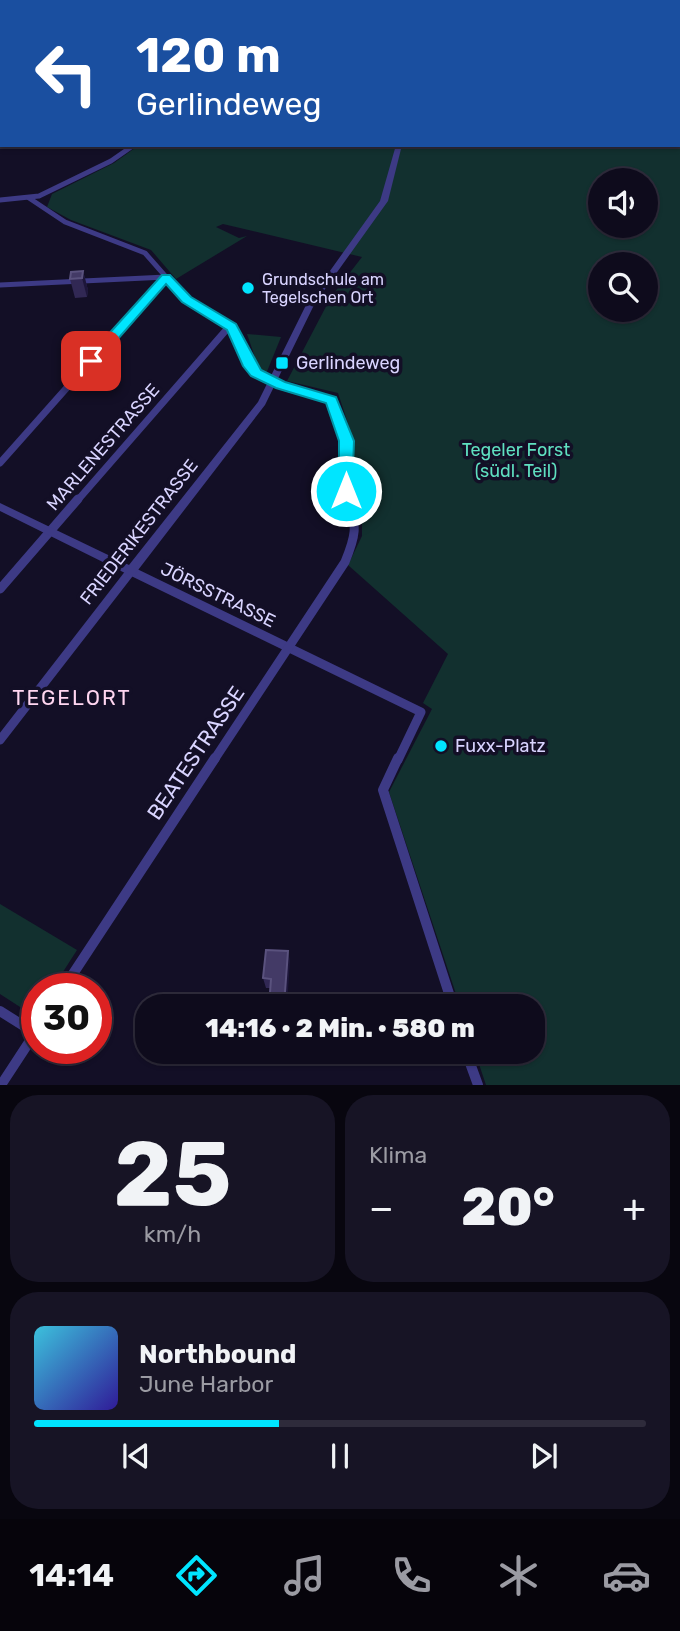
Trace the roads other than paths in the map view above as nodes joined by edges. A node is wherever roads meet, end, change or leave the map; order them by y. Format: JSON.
{"nodes":[{"id":1,"x":131,"y":147,"type":"edge"},
{"id":2,"x":398,"y":147,"type":"edge"},
{"id":3,"x":403,"y":147,"type":"edge"},
{"id":4,"x":47,"y":193,"type":"junction"},
{"id":5,"x":29,"y":198,"type":"junction"},
{"id":6,"x":0,"y":200,"type":"edge"},
{"id":7,"x":41,"y":205,"type":"junction"},
{"id":8,"x":166,"y":277,"type":"junction"},
{"id":9,"x":0,"y":285,"type":"edge"},
{"id":10,"x":232,"y":327,"type":"junction"},
{"id":11,"x":293,"y":339,"type":"junction"},
{"id":12,"x":274,"y":382,"type":"junction"},
{"id":13,"x":0,"y":463,"type":"edge"},
{"id":14,"x":0,"y":507,"type":"edge"},
{"id":15,"x":51,"y":531,"type":"junction"},
{"id":16,"x":131,"y":571,"type":"junction"},
{"id":17,"x":0,"y":590,"type":"edge"},
{"id":18,"x":289,"y":649,"type":"junction"},
{"id":19,"x":0,"y":740,"type":"edge"},
{"id":20,"x":74,"y":973,"type":"edge"},
{"id":21,"x":449,"y":994,"type":"edge"},
{"id":22,"x":0,"y":1011,"type":"edge"},
{"id":23,"x":21,"y":1023,"type":"edge"},
{"id":24,"x":21,"y":1054,"type":"edge"},
{"id":25,"x":470,"y":1064,"type":"edge"},
{"id":26,"x":1,"y":1085,"type":"edge"},
{"id":27,"x":478,"y":1085,"type":"edge"}],
"edges":[{"from":1,"to":4,"type":"street"},
{"from":2,"to":11,"type":"street","name":"FRIEDERIKESTRASSE"},
{"from":3,"to":11,"type":"street","name":"FRIEDERIKESTRASSE"},
{"from":4,"to":5,"type":"street"},
{"from":4,"to":7,"type":"street"},
{"from":5,"to":6,"type":"street"},
{"from":5,"to":7,"type":"street"},
{"from":7,"to":8,"type":"street"},
{"from":8,"to":9,"type":"street"},
{"from":8,"to":10,"type":"street"},
{"from":8,"to":13,"type":"street"},
{"from":10,"to":12,"type":"street"},
{"from":10,"to":15,"type":"street","name":"MARLENESTRASSE"},
{"from":11,"to":12,"type":"street","name":"FRIEDERIKESTRASSE"},
{"from":12,"to":16,"type":"street","name":"FRIEDERIKESTRASSE"},
{"from":12,"to":18,"type":"street","name":"BEATESTRASSE"},
{"from":14,"to":15,"type":"street","name":"JÖRSSTRASSE"},
{"from":15,"to":16,"type":"street","name":"JÖRSSTRASSE"},
{"from":15,"to":17,"type":"street","name":"MARLENESTRASSE"},
{"from":16,"to":18,"type":"street","name":"JÖRSSTRASSE"},
{"from":16,"to":19,"type":"street","name":"FRIEDERIKESTRASSE"},
{"from":18,"to":20,"type":"street","name":"BEATESTRASSE"},
{"from":18,"to":21,"type":"street","name":"JÖRSSTRASSE"},
{"from":22,"to":23,"type":"street"},
{"from":24,"to":26,"type":"street"},
{"from":25,"to":27,"type":"street"}]}
